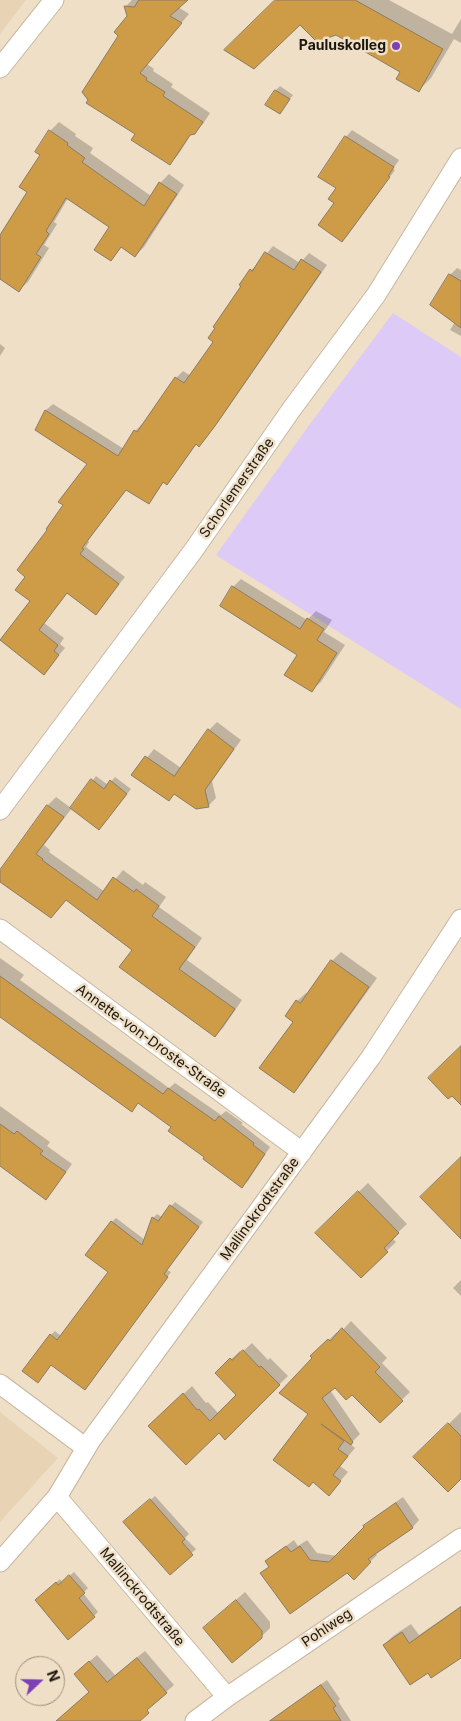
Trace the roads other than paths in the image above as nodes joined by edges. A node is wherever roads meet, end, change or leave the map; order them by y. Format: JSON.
{"nodes":[{"id":1,"x":54,"y":0,"type":"edge"},
{"id":2,"x":0,"y":68,"type":"edge"},
{"id":3,"x":461,"y":158,"type":"edge"},
{"id":4,"x":0,"y":810,"type":"edge"},
{"id":5,"x":461,"y":919,"type":"edge"},
{"id":6,"x":0,"y":929,"type":"edge"},
{"id":7,"x":302,"y":1152,"type":"junction"},
{"id":8,"x":0,"y":1384,"type":"edge"},
{"id":9,"x":86,"y":1448,"type":"junction"},
{"id":10,"x":57,"y":1497,"type":"junction"},
{"id":11,"x":461,"y":1538,"type":"edge"},
{"id":12,"x":0,"y":1562,"type":"edge"},
{"id":13,"x":227,"y":1697,"type":"junction"},
{"id":14,"x":195,"y":1721,"type":"edge"}],
"edges":[{"from":1,"to":2,"type":"street"},
{"from":3,"to":4,"type":"street","name":"Schorlemerstraße"},
{"from":5,"to":7,"type":"street","name":"Mallinckrodtstraße"},
{"from":6,"to":7,"type":"street","name":"Annette-von-Droste-Straße"},
{"from":7,"to":9,"type":"street","name":"Mallinckrodtstraße"},
{"from":8,"to":9,"type":"street"},
{"from":9,"to":10,"type":"street","name":"Mallinckrodtstraße"},
{"from":10,"to":12,"type":"street","name":"Mallinckrodtstraße"},
{"from":10,"to":13,"type":"street","name":"Mallinckrodtstraße"},
{"from":11,"to":13,"type":"street","name":"Pohlweg"},
{"from":13,"to":14,"type":"street","name":"Pohlweg"}]}
